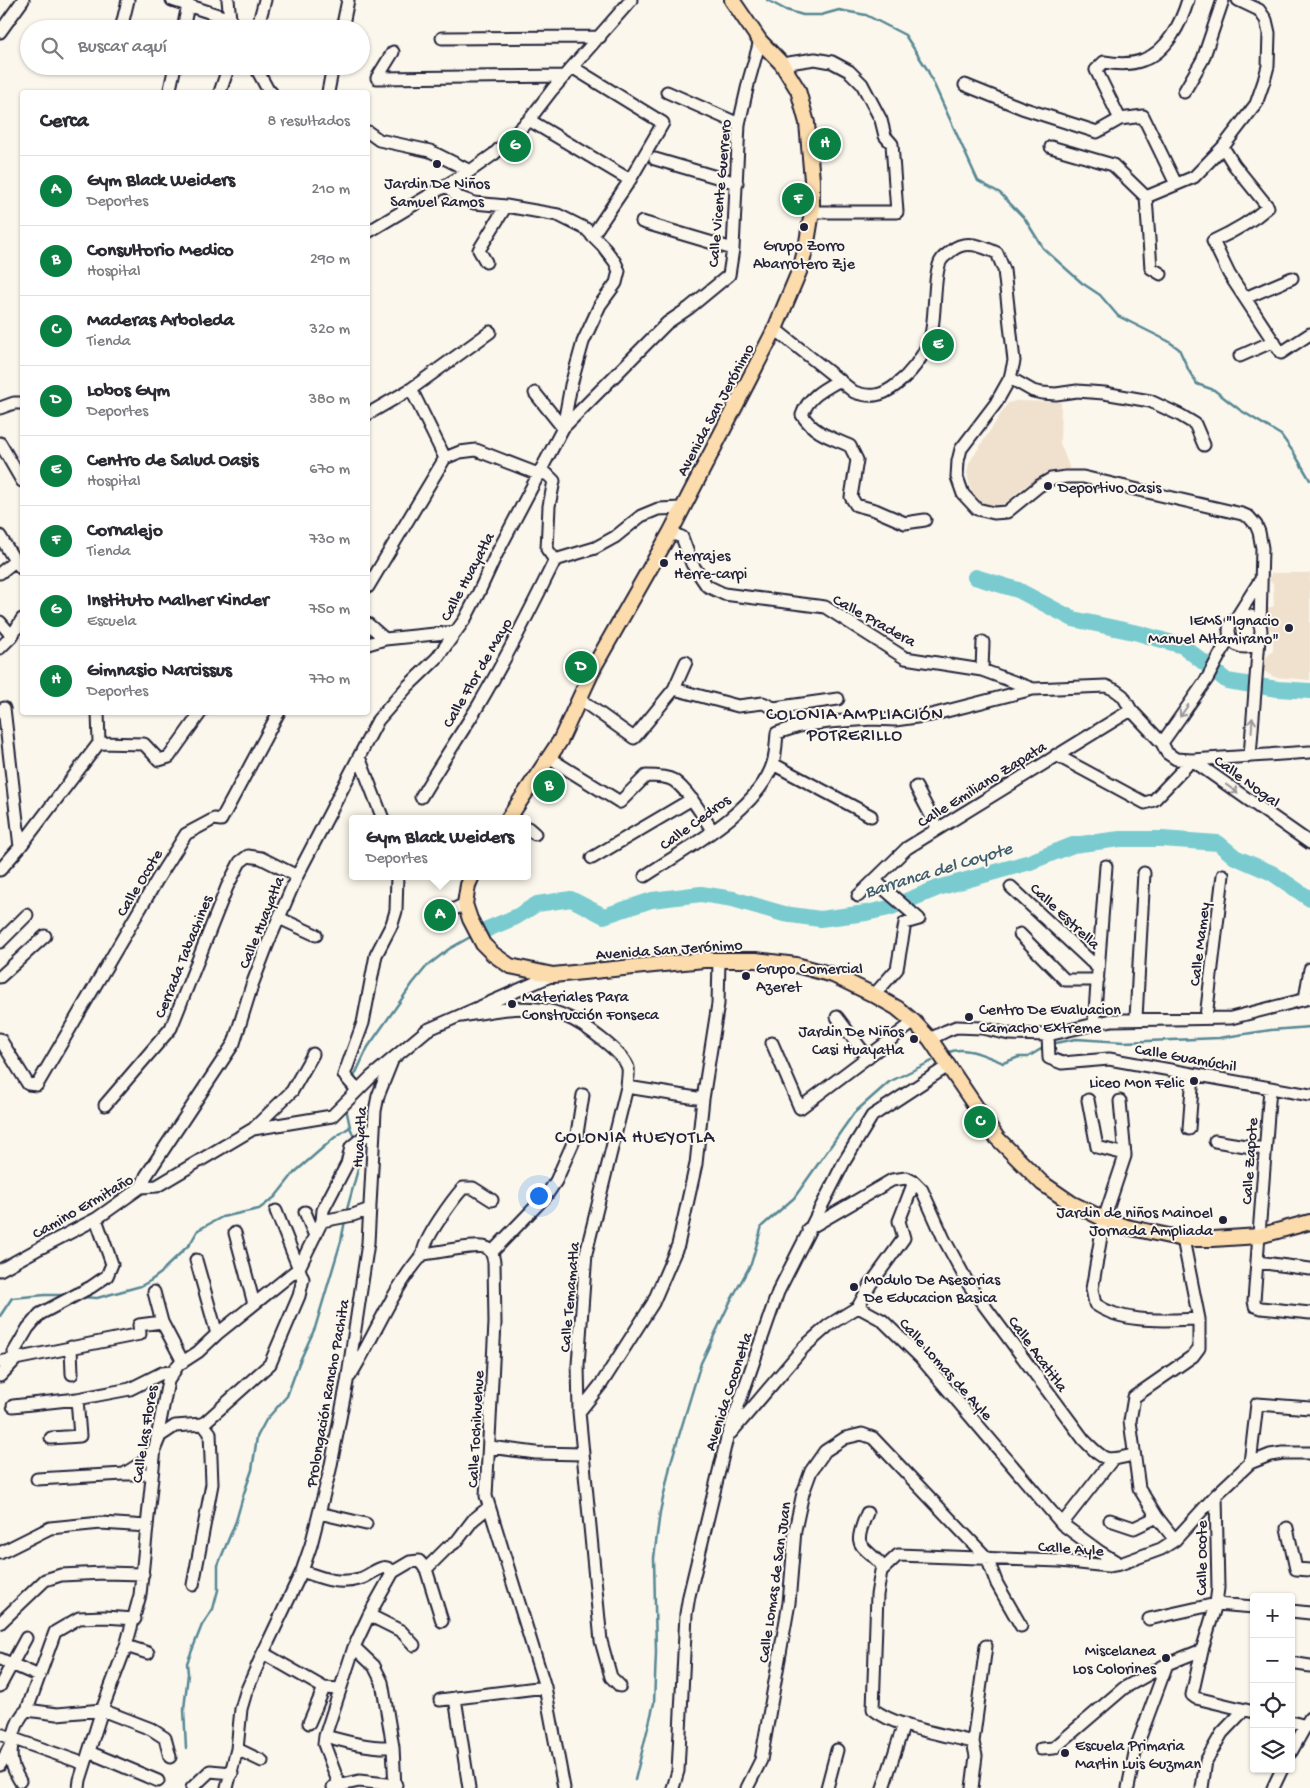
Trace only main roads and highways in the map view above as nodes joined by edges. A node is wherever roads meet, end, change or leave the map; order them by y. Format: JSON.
{"nodes":[{"id":1,"x":732,"y":0,"type":"edge"},
{"id":2,"x":513,"y":815,"type":"edge"},
{"id":3,"x":470,"y":880,"type":"edge"},
{"id":4,"x":1310,"y":1222,"type":"edge"}],
"edges":[{"from":1,"to":2,"type":"main road","name":"Avenida San Jerónimo"},
{"from":3,"to":4,"type":"main road","name":"Avenida San Jerónimo"}]}
